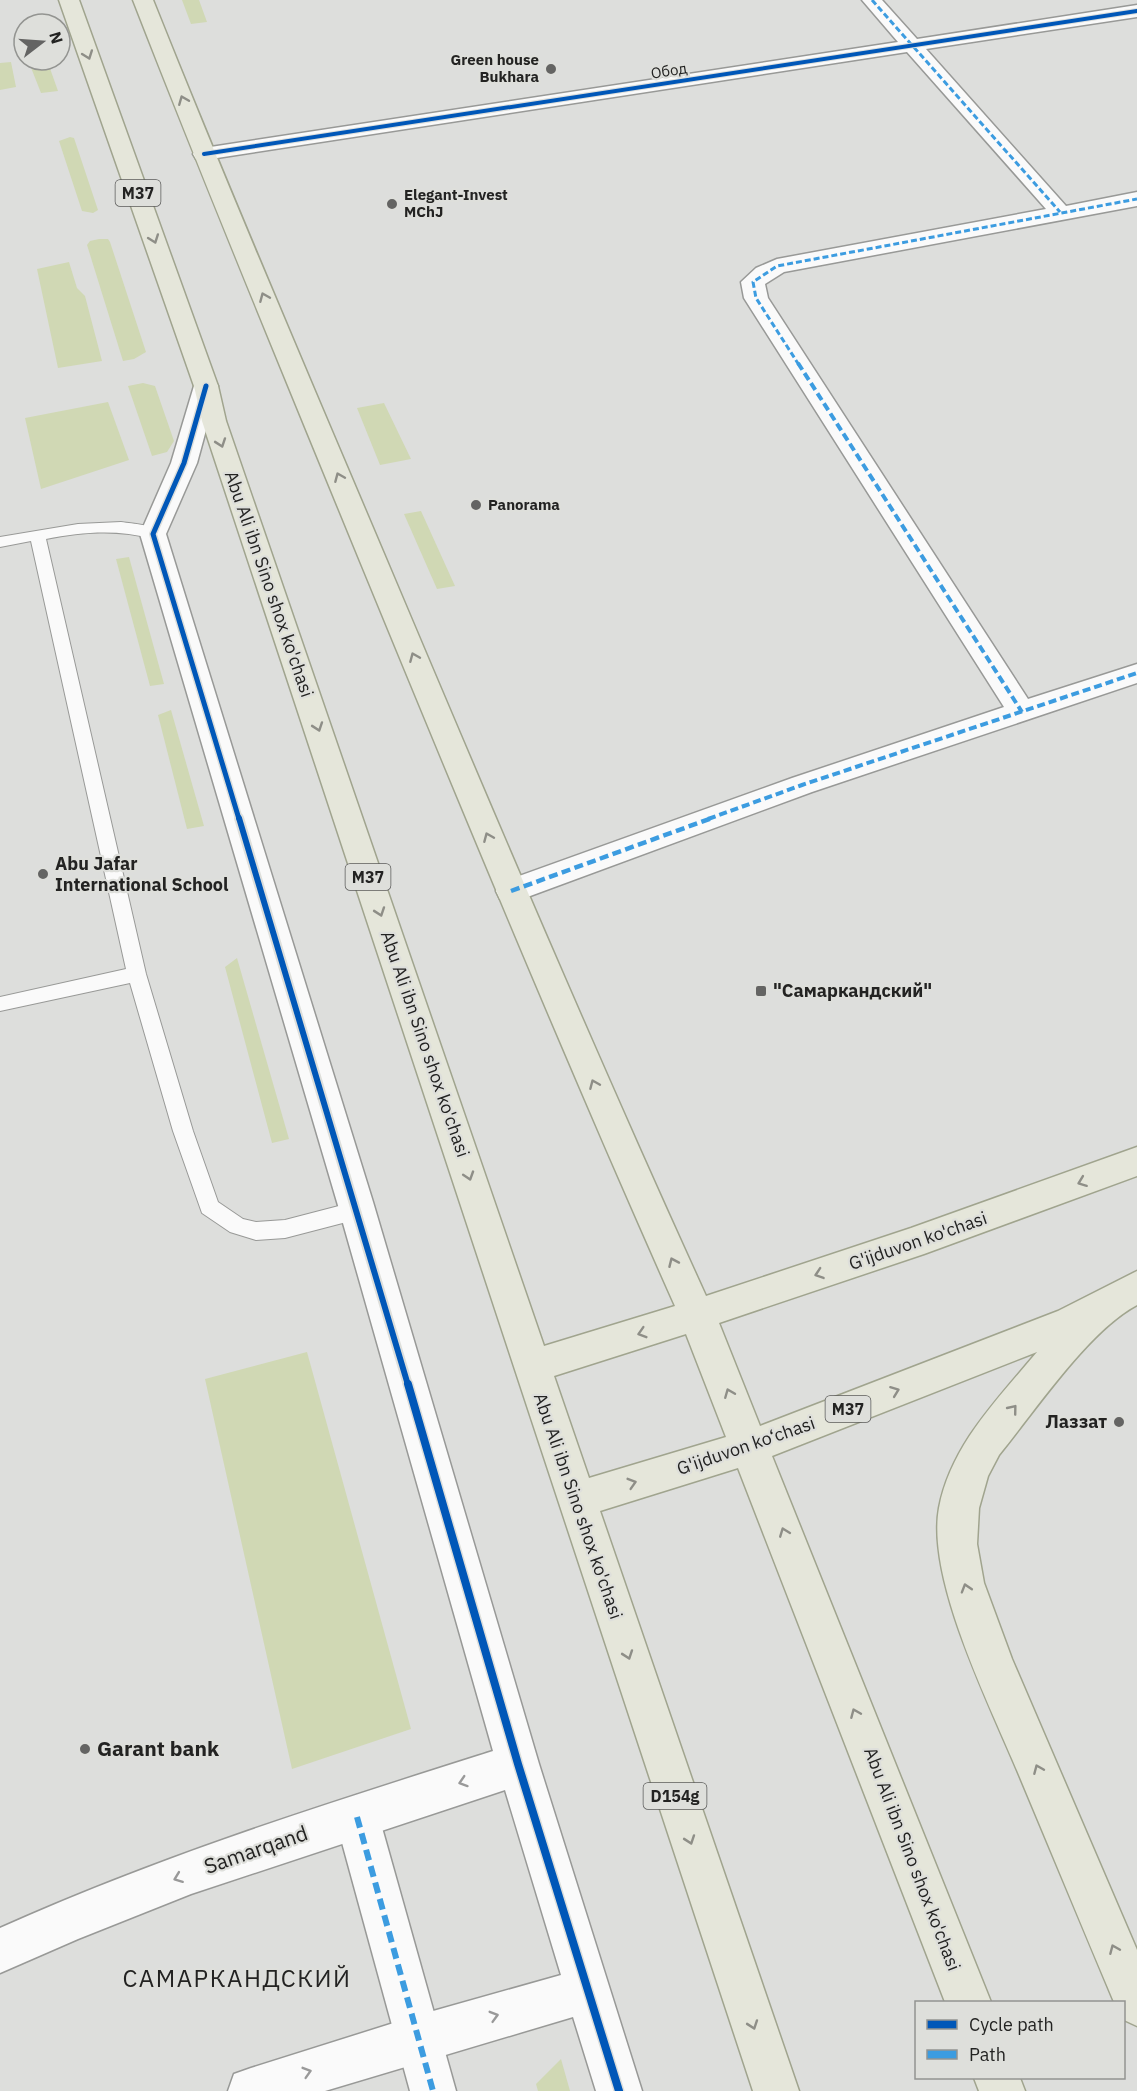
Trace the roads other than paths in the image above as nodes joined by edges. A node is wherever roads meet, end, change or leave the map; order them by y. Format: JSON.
{"nodes":[{"id":1,"x":69,"y":0,"type":"edge"},
{"id":2,"x":143,"y":0,"type":"edge"},
{"id":3,"x":872,"y":0,"type":"edge"},
{"id":4,"x":1137,"y":11,"type":"edge"},
{"id":5,"x":912,"y":45,"type":"junction"},
{"id":6,"x":204,"y":154,"type":"junction"},
{"id":7,"x":1137,"y":199,"type":"edge"},
{"id":8,"x":1060,"y":212,"type":"junction"},
{"id":9,"x":207,"y":386,"type":"junction"},
{"id":10,"x":153,"y":534,"type":"junction"},
{"id":11,"x":37,"y":535,"type":"junction"},
{"id":12,"x":0,"y":542,"type":"edge"},
{"id":13,"x":1137,"y":674,"type":"edge"},
{"id":14,"x":1022,"y":712,"type":"junction"},
{"id":15,"x":511,"y":891,"type":"junction"},
{"id":16,"x":137,"y":974,"type":"junction"},
{"id":17,"x":0,"y":1004,"type":"edge"},
{"id":18,"x":1137,"y":1161,"type":"edge"},
{"id":19,"x":358,"y":1210,"type":"junction"},
{"id":20,"x":1125,"y":1294,"type":"edge"},
{"id":21,"x":698,"y":1315,"type":"junction"},
{"id":22,"x":531,"y":1367,"type":"junction"},
{"id":23,"x":751,"y":1448,"type":"junction"},
{"id":24,"x":576,"y":1500,"type":"junction"},
{"id":25,"x":518,"y":1764,"type":"junction"},
{"id":26,"x":357,"y":1816,"type":"junction"},
{"id":27,"x":0,"y":1951,"type":"edge"},
{"id":28,"x":588,"y":1990,"type":"junction"},
{"id":29,"x":968,"y":2001,"type":"edge"},
{"id":30,"x":1137,"y":2003,"type":"edge"},
{"id":31,"x":419,"y":2037,"type":"junction"},
{"id":32,"x":251,"y":2091,"type":"edge"},
{"id":33,"x":433,"y":2091,"type":"edge"},
{"id":34,"x":619,"y":2091,"type":"edge"},
{"id":35,"x":776,"y":2091,"type":"edge"}],
"edges":[{"from":1,"to":9,"type":"main road","name":"Abu Ali ibn Sino shox ko'chasi","number":"M37","one_way":true},
{"from":6,"to":2,"type":"main road","name":"Abu Ali ibn Sino shox ko'chasi","one_way":true},
{"from":3,"to":5,"type":"street"},
{"from":4,"to":5,"type":"street","name":"Обод"},
{"from":5,"to":6,"type":"street","name":"Обод"},
{"from":5,"to":8,"type":"street"},
{"from":15,"to":6,"type":"main road","name":"Abu Ali ibn Sino shox ko'chasi","one_way":true},
{"from":7,"to":8,"type":"street"},
{"from":8,"to":14,"type":"street"},
{"from":9,"to":10,"type":"street"},
{"from":9,"to":22,"type":"main road","name":"Abu Ali ibn Sino shox ko'chasi","number":"M37","one_way":true},
{"from":10,"to":11,"type":"lane"},
{"from":10,"to":19,"type":"street"},
{"from":11,"to":12,"type":"lane"},
{"from":11,"to":16,"type":"lane"},
{"from":13,"to":14,"type":"street"},
{"from":14,"to":15,"type":"street"},
{"from":21,"to":15,"type":"main road","name":"Abu Ali ibn Sino shox ko'chasi","one_way":true},
{"from":16,"to":17,"type":"lane"},
{"from":16,"to":19,"type":"lane"},
{"from":18,"to":21,"type":"main road","name":"G'ijduvon ko'chasi","one_way":true},
{"from":19,"to":25,"type":"street"},
{"from":23,"to":20,"type":"main road","name":"G'ijduvon ko‘chasi","number":"M37","one_way":true},
{"from":30,"to":20,"type":"main road","one_way":true},
{"from":21,"to":22,"type":"main road","one_way":true},
{"from":23,"to":21,"type":"main road","name":"Abu Ali ibn Sino shox ko'chasi","one_way":true},
{"from":22,"to":24,"type":"main road","name":"Abu Ali ibn Sino shox ko'chasi","number":"M37"},
{"from":24,"to":23,"type":"main road","name":"G'ijduvon ko‘chasi","number":"M37","one_way":true},
{"from":29,"to":23,"type":"main road","name":"Abu Ali ibn Sino shox ko'chasi","one_way":true},
{"from":24,"to":35,"type":"main road","name":"Abu Ali ibn Sino shox ko'chasi","number":"D154g","one_way":true},
{"from":25,"to":26,"type":"street","name":"Samarqand","one_way":true},
{"from":25,"to":28,"type":"street"},
{"from":26,"to":27,"type":"street","name":"Samarqand","one_way":true},
{"from":26,"to":31,"type":"street"},
{"from":31,"to":28,"type":"street","one_way":true},
{"from":28,"to":34,"type":"street"},
{"from":32,"to":31,"type":"street","one_way":true},
{"from":31,"to":33,"type":"street"}]}
